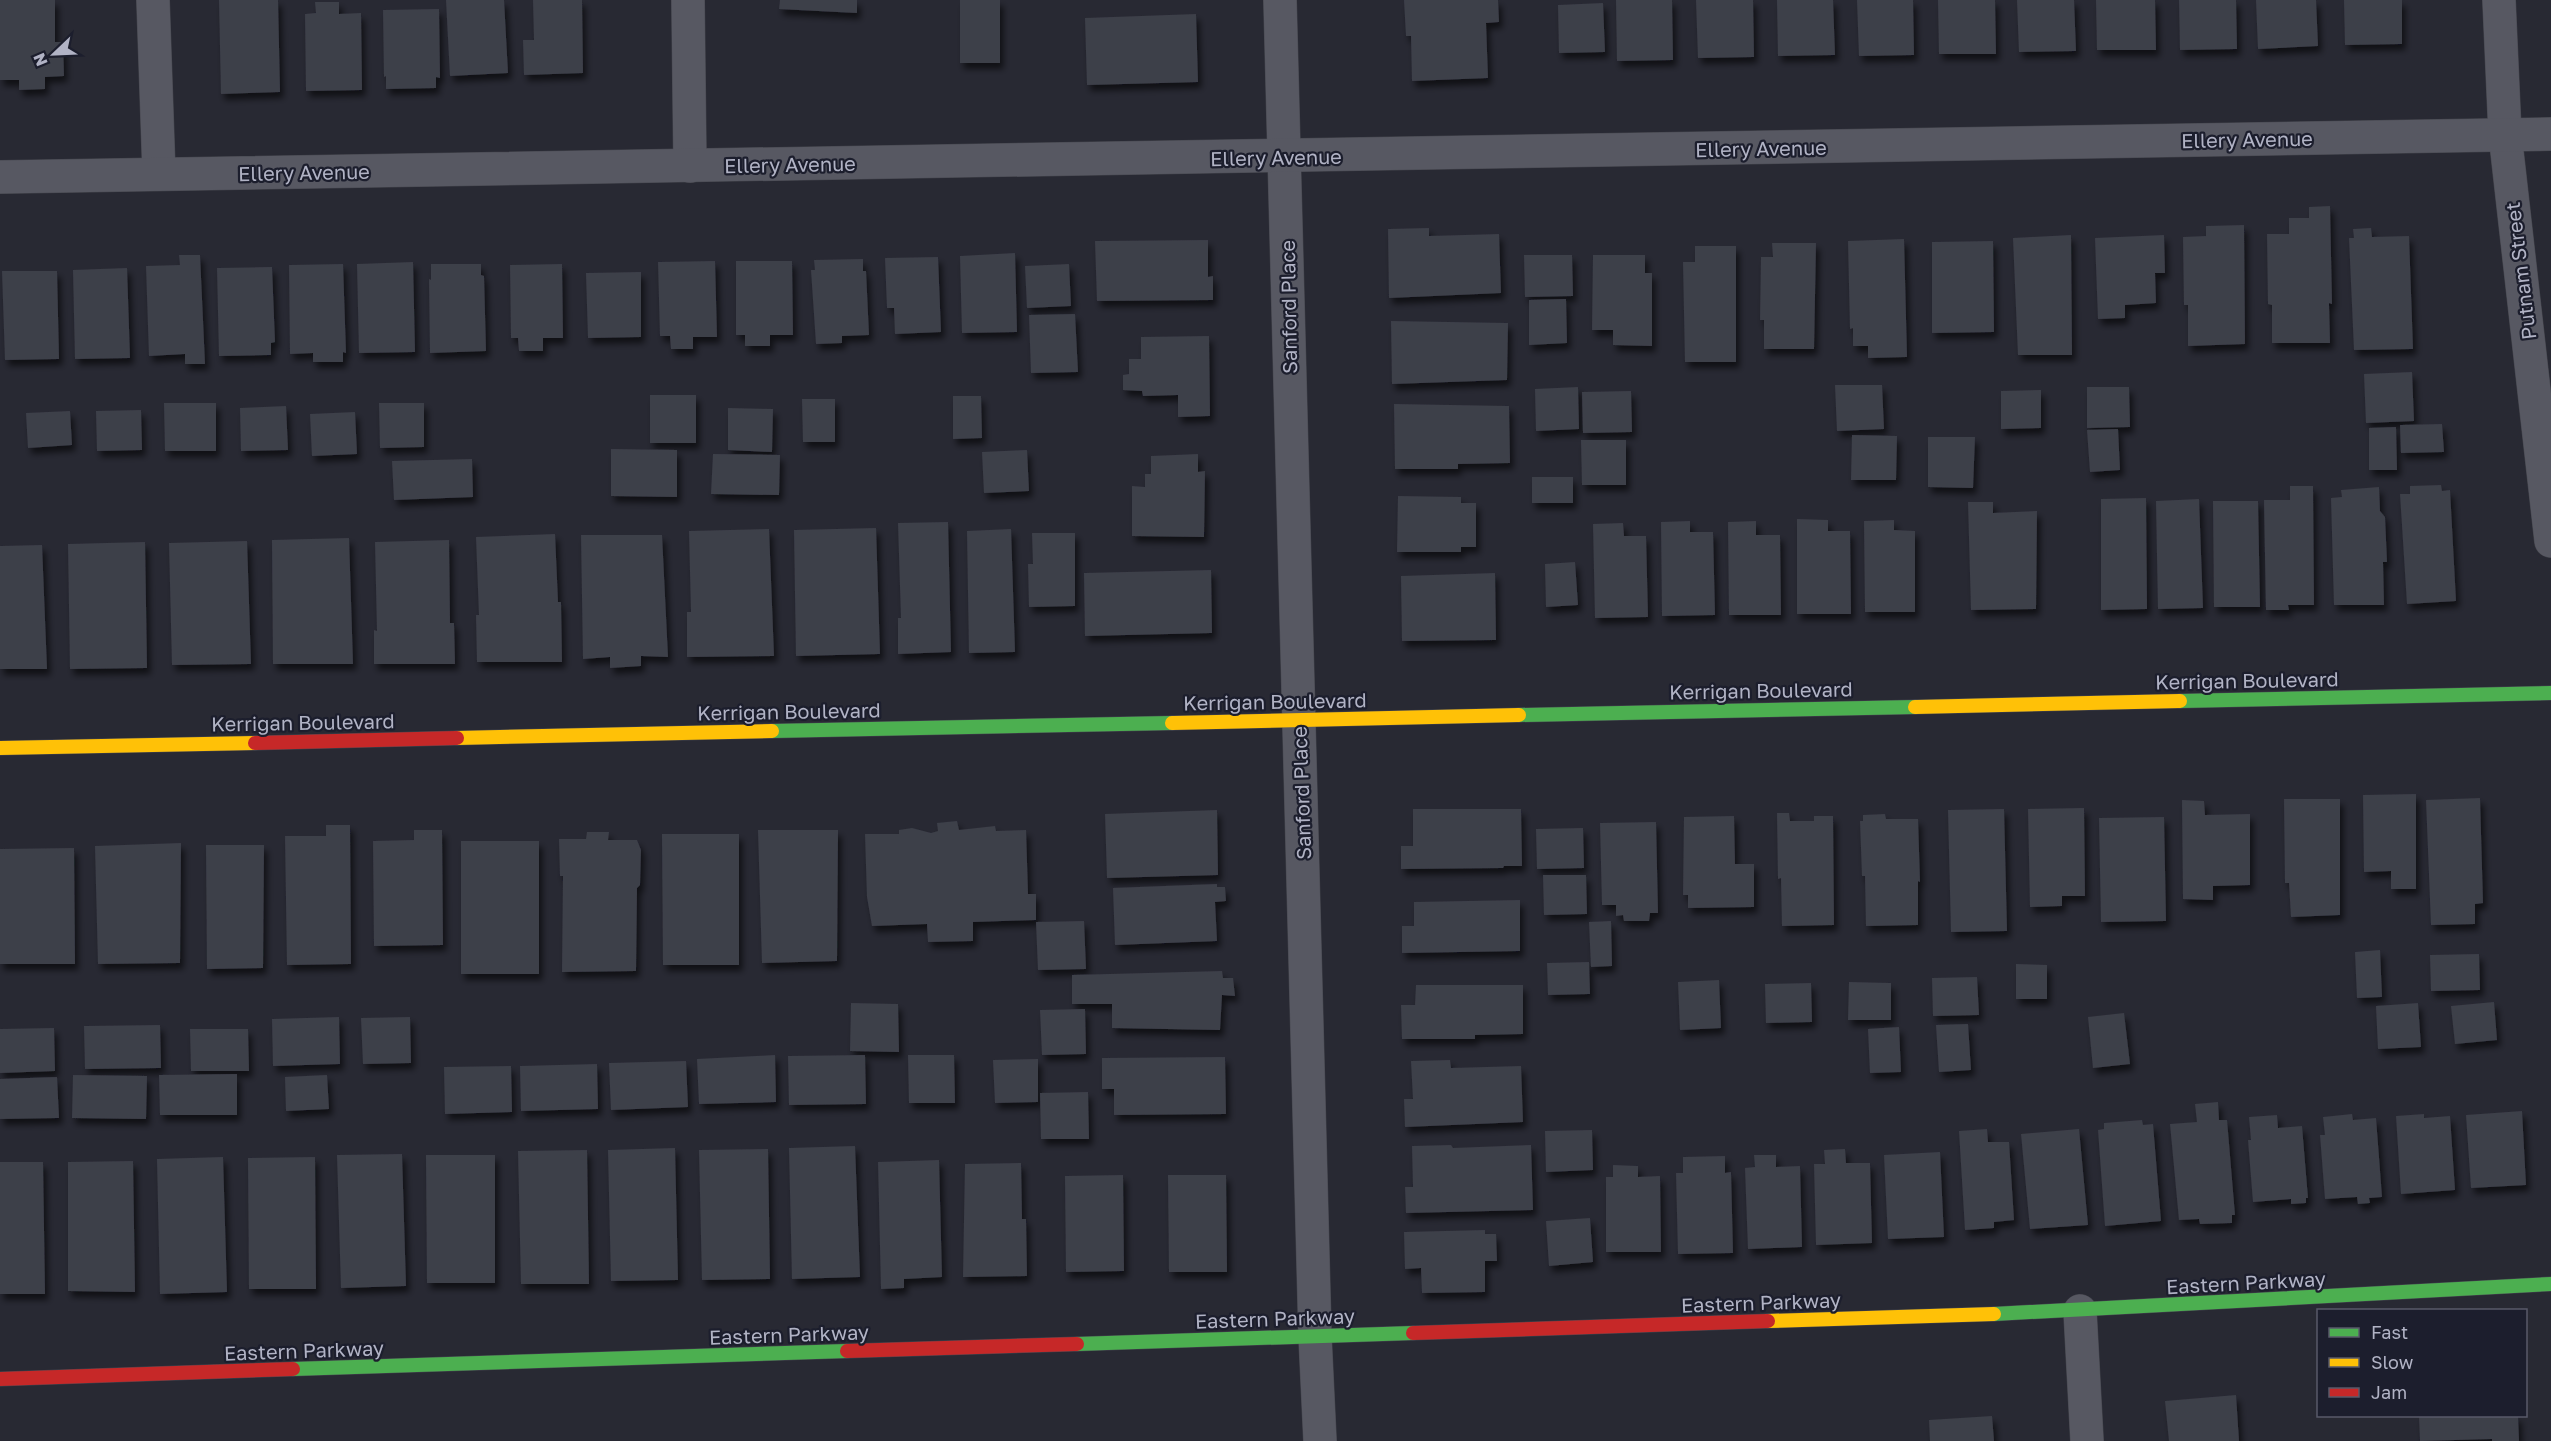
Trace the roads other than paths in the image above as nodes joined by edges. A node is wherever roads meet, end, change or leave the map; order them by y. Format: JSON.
{"nodes":[{"id":1,"x":153,"y":0,"type":"edge"},
{"id":2,"x":687,"y":0,"type":"edge"},
{"id":3,"x":1280,"y":0,"type":"edge"},
{"id":4,"x":2499,"y":0,"type":"edge"},
{"id":5,"x":2505,"y":134,"type":"junction"},
{"id":6,"x":2551,"y":135,"type":"edge"},
{"id":7,"x":1284,"y":157,"type":"junction"},
{"id":8,"x":690,"y":166,"type":"junction"},
{"id":9,"x":159,"y":174,"type":"junction"},
{"id":10,"x":0,"y":177,"type":"edge"},
{"id":11,"x":2551,"y":542,"type":"edge"},
{"id":12,"x":2551,"y":693,"type":"edge"},
{"id":13,"x":1299,"y":720,"type":"junction"},
{"id":14,"x":0,"y":748,"type":"edge"},
{"id":15,"x":2551,"y":1284,"type":"edge"},
{"id":16,"x":2080,"y":1311,"type":"junction"},
{"id":17,"x":1315,"y":1336,"type":"junction"},
{"id":18,"x":0,"y":1379,"type":"edge"},
{"id":19,"x":1320,"y":1441,"type":"edge"},
{"id":20,"x":2087,"y":1441,"type":"edge"}],
"edges":[{"from":1,"to":9,"type":"street"},
{"from":2,"to":8,"type":"street"},
{"from":3,"to":7,"type":"street","name":"Sanford Place"},
{"from":4,"to":5,"type":"street","name":"Putnam Street"},
{"from":5,"to":6,"type":"street","name":"Ellery Avenue"},
{"from":5,"to":7,"type":"street","name":"Ellery Avenue"},
{"from":5,"to":11,"type":"street","name":"Putnam Street"},
{"from":7,"to":8,"type":"street","name":"Ellery Avenue"},
{"from":7,"to":13,"type":"street","name":"Sanford Place"},
{"from":8,"to":9,"type":"street","name":"Ellery Avenue"},
{"from":9,"to":10,"type":"street","name":"Ellery Avenue"},
{"from":12,"to":13,"type":"street","name":"Kerrigan Boulevard"},
{"from":13,"to":14,"type":"street","name":"Kerrigan Boulevard"},
{"from":13,"to":17,"type":"street","name":"Sanford Place"},
{"from":15,"to":16,"type":"street","name":"Eastern Parkway"},
{"from":16,"to":17,"type":"street","name":"Eastern Parkway"},
{"from":16,"to":20,"type":"street"},
{"from":17,"to":18,"type":"street","name":"Eastern Parkway"},
{"from":17,"to":19,"type":"street","name":"Sanford Place"}]}
